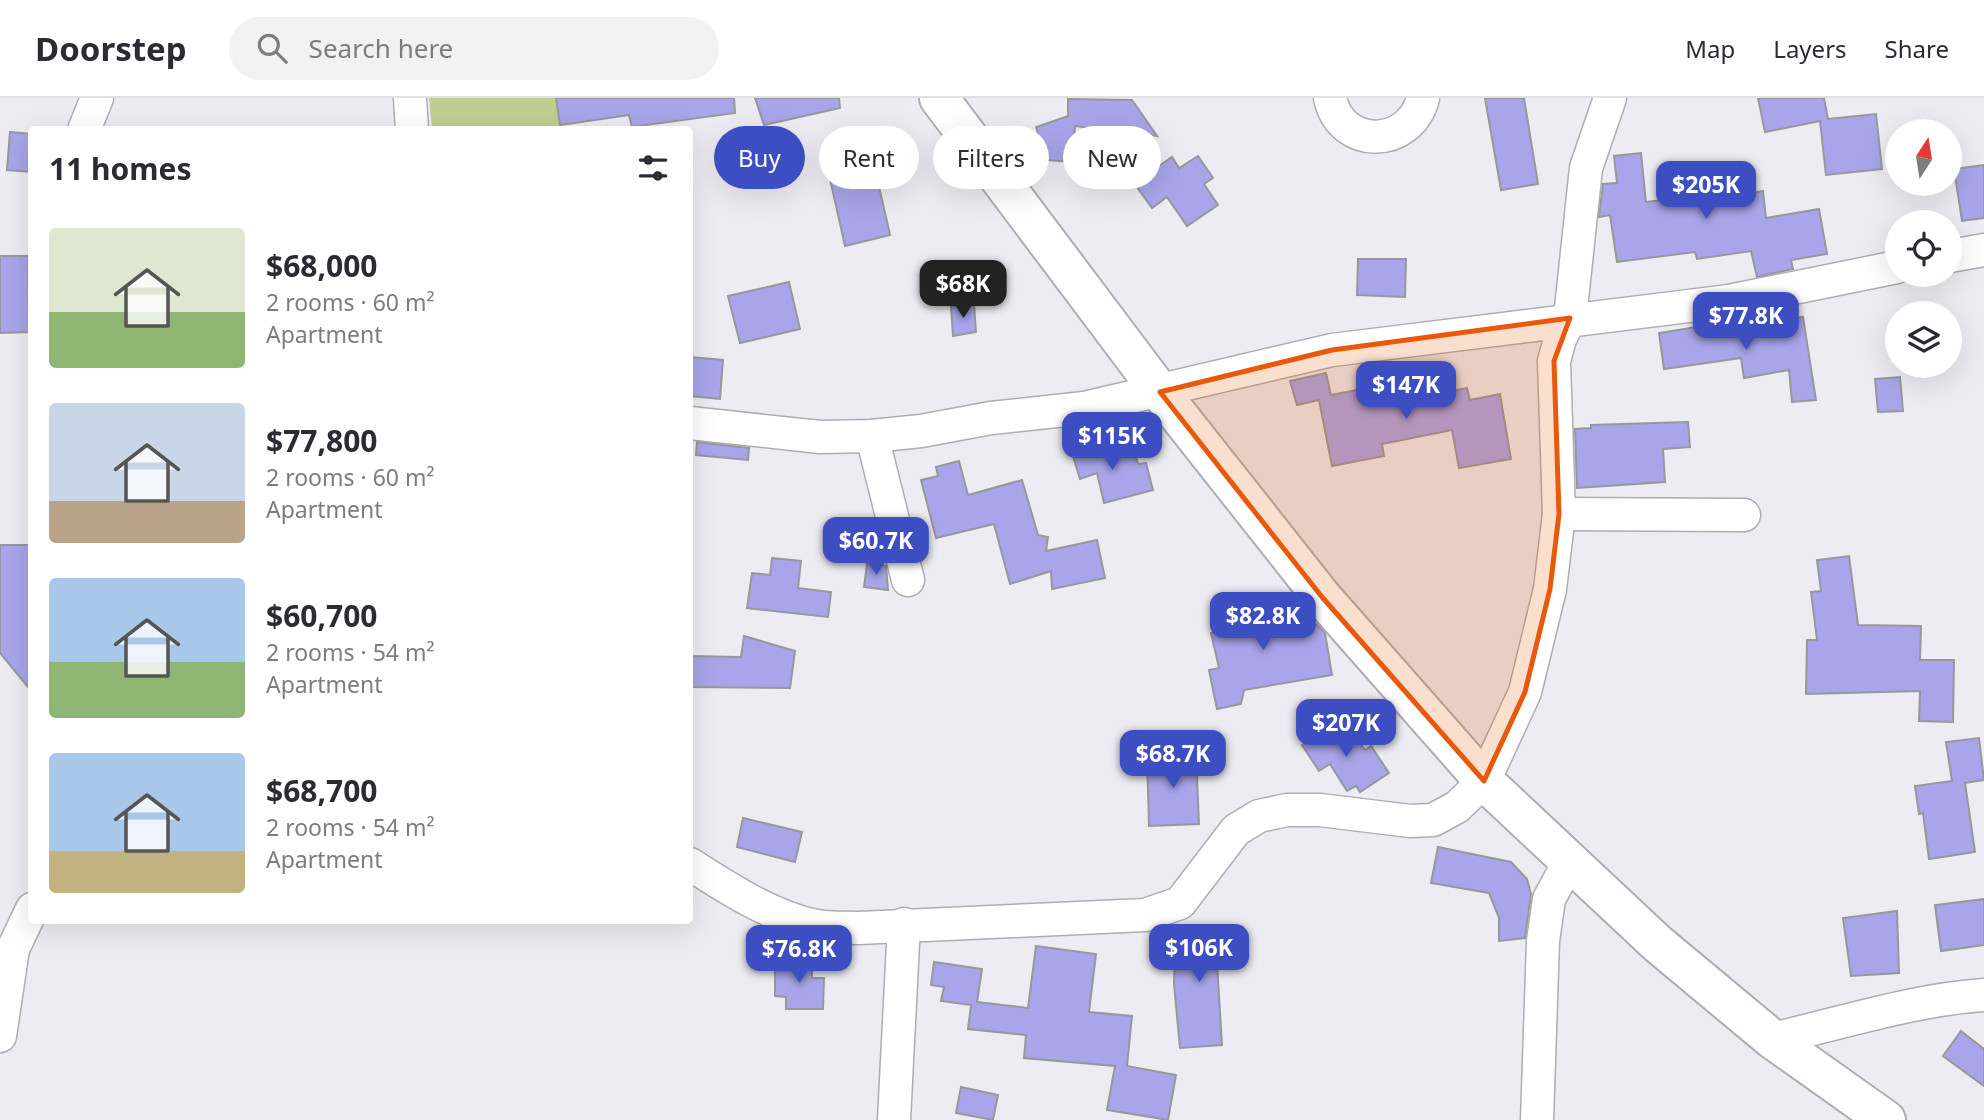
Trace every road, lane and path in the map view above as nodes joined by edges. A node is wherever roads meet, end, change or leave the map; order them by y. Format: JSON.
{"nodes":[{"id":1,"x":97,"y":98,"type":"edge"},
{"id":2,"x":410,"y":98,"type":"edge"},
{"id":3,"x":939,"y":98,"type":"edge"},
{"id":4,"x":1330,"y":98,"type":"edge"},
{"id":5,"x":1423,"y":98,"type":"edge"},
{"id":6,"x":1610,"y":98,"type":"edge"},
{"id":7,"x":86,"y":126,"type":"edge"},
{"id":8,"x":412,"y":126,"type":"edge"},
{"id":9,"x":1984,"y":250,"type":"edge"},
{"id":10,"x":1962,"y":254,"type":"edge"},
{"id":11,"x":1885,"y":269,"type":"edge"},
{"id":12,"x":1570,"y":318,"type":"junction"},
{"id":13,"x":1160,"y":392,"type":"junction"},
{"id":14,"x":693,"y":423,"type":"edge"},
{"id":15,"x":872,"y":436,"type":"junction"},
{"id":16,"x":1559,"y":514,"type":"junction"},
{"id":17,"x":1744,"y":515,"type":"dead end"},
{"id":18,"x":908,"y":580,"type":"dead end"},
{"id":19,"x":1484,"y":781,"type":"junction"},
{"id":20,"x":1569,"y":862,"type":"junction"},
{"id":21,"x":693,"y":866,"type":"edge"},
{"id":22,"x":28,"y":915,"type":"edge"},
{"id":23,"x":904,"y":924,"type":"junction"},
{"id":24,"x":6,"y":951,"type":"edge"},
{"id":25,"x":1984,"y":995,"type":"edge"},
{"id":26,"x":0,"y":1036,"type":"edge"},
{"id":27,"x":1772,"y":1039,"type":"junction"},
{"id":28,"x":894,"y":1120,"type":"edge"},
{"id":29,"x":1537,"y":1120,"type":"edge"},
{"id":30,"x":1886,"y":1120,"type":"edge"}],
"edges":[{"from":1,"to":7,"type":"street"},
{"from":2,"to":8,"type":"street"},
{"from":3,"to":13,"type":"main road"},
{"from":4,"to":5,"type":"street"},
{"from":6,"to":12,"type":"street"},
{"from":9,"to":10,"type":"street"},
{"from":11,"to":12,"type":"street"},
{"from":12,"to":13,"type":"street"},
{"from":12,"to":16,"type":"street"},
{"from":13,"to":15,"type":"street"},
{"from":13,"to":19,"type":"main road"},
{"from":14,"to":15,"type":"street"},
{"from":15,"to":18,"type":"street"},
{"from":16,"to":17,"type":"street"},
{"from":16,"to":19,"type":"street"},
{"from":19,"to":20,"type":"main road"},
{"from":19,"to":23,"type":"street"},
{"from":20,"to":27,"type":"main road"},
{"from":20,"to":29,"type":"street"},
{"from":21,"to":23,"type":"street"},
{"from":22,"to":24,"type":"street"},
{"from":23,"to":28,"type":"street"},
{"from":24,"to":26,"type":"street"},
{"from":25,"to":27,"type":"street"},
{"from":27,"to":30,"type":"main road"}]}
